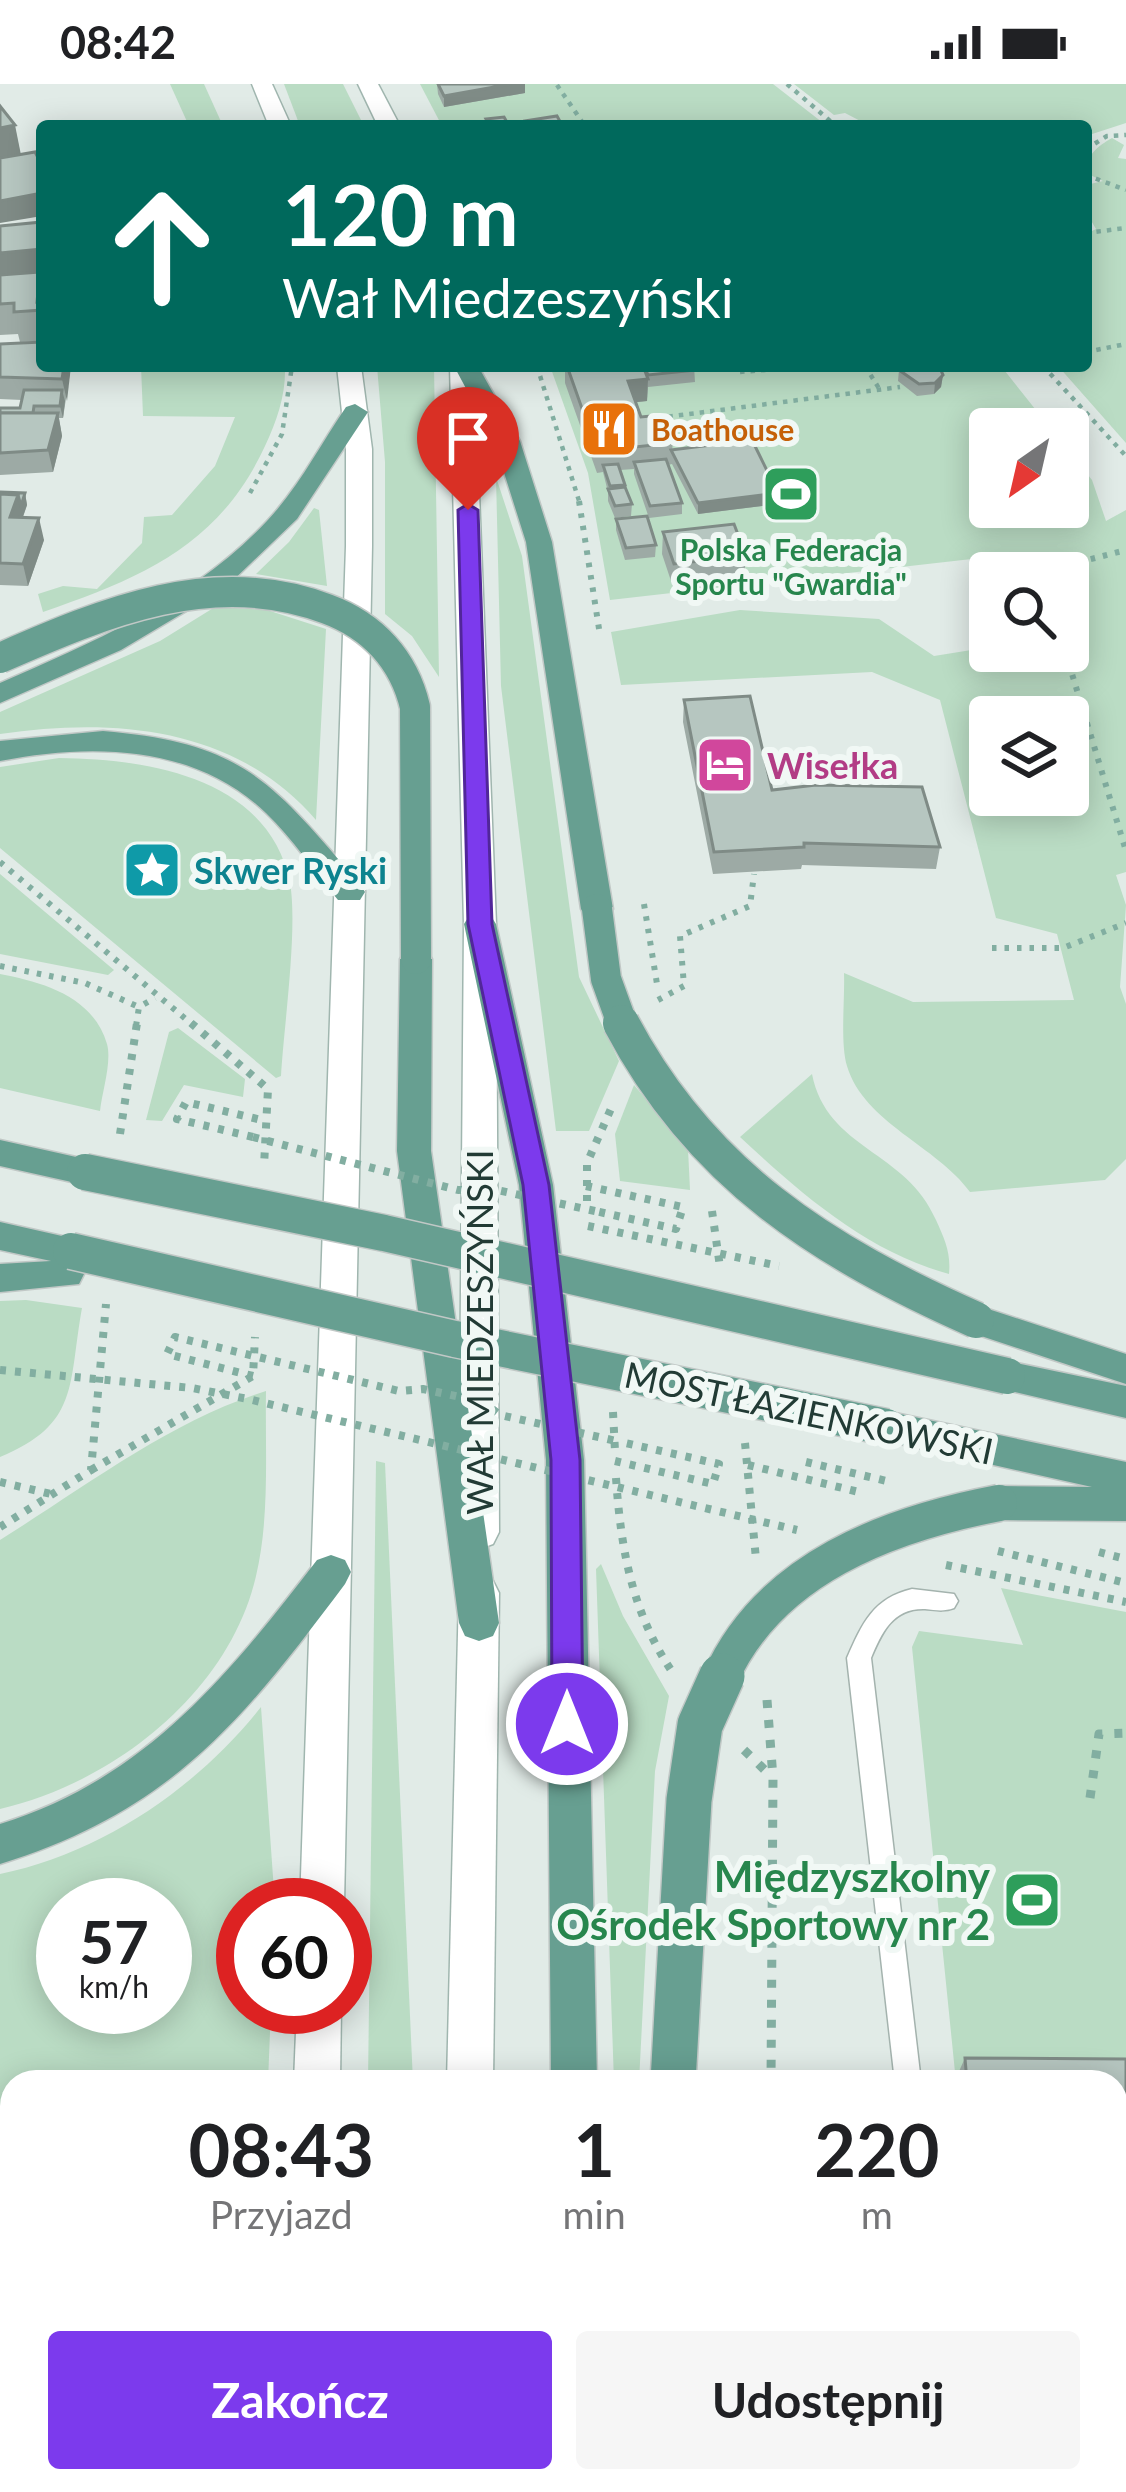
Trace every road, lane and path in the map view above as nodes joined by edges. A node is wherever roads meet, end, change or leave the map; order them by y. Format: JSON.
{"nodes":[{"id":1,"x":262,"y":84,"type":"edge"},
{"id":2,"x":368,"y":84,"type":"edge"},
{"id":3,"x":566,"y":84,"type":"edge"},
{"id":4,"x":788,"y":84,"type":"edge"},
{"id":5,"x":556,"y":85,"type":"edge"},
{"id":6,"x":277,"y":120,"type":"edge"},
{"id":7,"x":386,"y":120,"type":"edge"},
{"id":8,"x":580,"y":120,"type":"edge"},
{"id":9,"x":829,"y":120,"type":"edge"},
{"id":10,"x":1126,"y":135,"type":"edge"},
{"id":11,"x":1092,"y":145,"type":"edge"},
{"id":12,"x":1092,"y":177,"type":"edge"},
{"id":13,"x":1126,"y":189,"type":"edge"},
{"id":14,"x":1126,"y":228,"type":"edge"},
{"id":15,"x":1092,"y":232,"type":"edge"},
{"id":16,"x":1126,"y":344,"type":"edge"},
{"id":17,"x":1092,"y":351,"type":"edge"},
{"id":18,"x":291,"y":372,"type":"edge"},
{"id":19,"x":351,"y":372,"type":"edge"},
{"id":20,"x":464,"y":372,"type":"edge"},
{"id":21,"x":467,"y":372,"type":"edge"},
{"id":22,"x":869,"y":372,"type":"edge"},
{"id":23,"x":1048,"y":372,"type":"edge"},
{"id":24,"x":900,"y":387,"type":"edge"},
{"id":25,"x":880,"y":390,"type":"junction"},
{"id":26,"x":356,"y":412,"type":"junction"},
{"id":27,"x":655,"y":419,"type":"edge"},
{"id":28,"x":1126,"y":456,"type":"edge"},
{"id":29,"x":242,"y":506,"type":"dead end"},
{"id":30,"x":1126,"y":550,"type":"edge"},
{"id":31,"x":1089,"y":560,"type":"edge"},
{"id":32,"x":0,"y":658,"type":"edge"},
{"id":33,"x":1071,"y":672,"type":"edge"},
{"id":34,"x":0,"y":694,"type":"edge"},
{"id":35,"x":0,"y":751,"type":"edge"},
{"id":36,"x":1126,"y":851,"type":"edge"},
{"id":37,"x":0,"y":862,"type":"edge"},
{"id":38,"x":754,"y":874,"type":"edge"},
{"id":39,"x":349,"y":892,"type":"junction"},
{"id":40,"x":1126,"y":923,"type":"edge"},
{"id":41,"x":480,"y":924,"type":"junction"},
{"id":42,"x":992,"y":948,"type":"dead end"},
{"id":43,"x":0,"y":966,"type":"edge"},
{"id":44,"x":684,"y":986,"type":"dead end"},
{"id":45,"x":139,"y":1007,"type":"junction"},
{"id":46,"x":266,"y":1120,"type":"dead end"},
{"id":47,"x":1,"y":1153,"type":"edge"},
{"id":48,"x":118,"y":1153,"type":"dead end"},
{"id":49,"x":586,"y":1186,"type":"dead end"},
{"id":50,"x":588,"y":1226,"type":"dead end"},
{"id":51,"x":0,"y":1235,"type":"edge"},
{"id":52,"x":718,"y":1253,"type":"dead end"},
{"id":53,"x":69,"y":1262,"type":"junction"},
{"id":54,"x":0,"y":1278,"type":"edge"},
{"id":55,"x":107,"y":1289,"type":"dead end"},
{"id":56,"x":1126,"y":1369,"type":"edge"},
{"id":57,"x":0,"y":1370,"type":"edge"},
{"id":58,"x":253,"y":1376,"type":"dead end"},
{"id":59,"x":1126,"y":1402,"type":"edge"},
{"id":60,"x":615,"y":1461,"type":"dead end"},
{"id":61,"x":1126,"y":1478,"type":"edge"},
{"id":62,"x":0,"y":1482,"type":"edge"},
{"id":63,"x":52,"y":1495,"type":"junction"},
{"id":64,"x":1126,"y":1504,"type":"edge"},
{"id":65,"x":0,"y":1527,"type":"edge"},
{"id":66,"x":816,"y":1535,"type":"dead end"},
{"id":67,"x":994,"y":1550,"type":"dead end"},
{"id":68,"x":930,"y":1561,"type":"dead end"},
{"id":69,"x":331,"y":1572,"type":"junction"},
{"id":70,"x":1126,"y":1583,"type":"edge"},
{"id":71,"x":946,"y":1601,"type":"dead end"},
{"id":72,"x":1126,"y":1602,"type":"edge"},
{"id":73,"x":479,"y":1623,"type":"junction"},
{"id":74,"x":766,"y":1689,"type":"dead end"},
{"id":75,"x":1126,"y":1732,"type":"edge"},
{"id":76,"x":1090,"y":1798,"type":"dead end"},
{"id":77,"x":0,"y":1844,"type":"edge"},
{"id":78,"x":323,"y":1878,"type":"edge"},
{"id":79,"x":318,"y":2034,"type":"edge"},
{"id":80,"x":317,"y":2070,"type":"edge"},
{"id":81,"x":470,"y":2070,"type":"edge"},
{"id":82,"x":574,"y":2070,"type":"edge"},
{"id":83,"x":674,"y":2070,"type":"edge"},
{"id":84,"x":771,"y":2070,"type":"edge"},
{"id":85,"x":907,"y":2070,"type":"edge"}],
"edges":[{"from":1,"to":6,"type":"main road"},
{"from":2,"to":7,"type":"main road"},
{"from":3,"to":5,"type":"path"},
{"from":4,"to":9,"type":"path"},
{"from":5,"to":8,"type":"path"},
{"from":10,"to":11,"type":"path"},
{"from":12,"to":13,"type":"path"},
{"from":14,"to":15,"type":"path"},
{"from":16,"to":17,"type":"path"},
{"from":18,"to":29,"type":"path"},
{"from":19,"to":26,"type":"main road"},
{"from":20,"to":41,"type":"main road","name":"WAŁ MIEDZESZYŃSKI"},
{"from":21,"to":56,"type":"main road","bridge":true},
{"from":22,"to":25,"type":"path"},
{"from":23,"to":28,"type":"path"},
{"from":24,"to":25,"type":"path"},
{"from":25,"to":27,"type":"path"},
{"from":26,"to":34,"type":"main road"},
{"from":26,"to":39,"type":"main road"},
{"from":30,"to":31,"type":"path"},
{"from":32,"to":73,"type":"main road","bridge":true},
{"from":33,"to":36,"type":"path"},
{"from":35,"to":39,"type":"main road"},
{"from":37,"to":45,"type":"path"},
{"from":38,"to":44,"type":"path"},
{"from":39,"to":69,"type":"main road"},
{"from":40,"to":42,"type":"path"},
{"from":41,"to":73,"type":"main road","name":"WAŁ MIEDZESZYŃSKI"},
{"from":41,"to":82,"type":"main road"},
{"from":43,"to":45,"type":"path"},
{"from":45,"to":48,"type":"path"},
{"from":46,"to":49,"type":"path","bridge":true},
{"from":47,"to":59,"type":"main road","bridge":true},
{"from":50,"to":52,"type":"path"},
{"from":51,"to":53,"type":"main road"},
{"from":53,"to":54,"type":"main road"},
{"from":53,"to":61,"type":"main road","name":"MOST ŁAZIENKOWSKI","bridge":true},
{"from":55,"to":63,"type":"path"},
{"from":57,"to":66,"type":"path","bridge":true},
{"from":58,"to":60,"type":"path","bridge":true},
{"from":62,"to":63,"type":"path"},
{"from":63,"to":65,"type":"path"},
{"from":64,"to":83,"type":"main road","bridge":true},
{"from":67,"to":70,"type":"path"},
{"from":68,"to":72,"type":"path","bridge":true},
{"from":69,"to":77,"type":"main road"},
{"from":69,"to":78,"type":"main road"},
{"from":71,"to":85,"type":"lane"},
{"from":73,"to":81,"type":"main road","name":"WAŁ MIEDZESZYŃSKI"},
{"from":74,"to":84,"type":"path"},
{"from":75,"to":76,"type":"path"},
{"from":79,"to":80,"type":"main road"}]}
